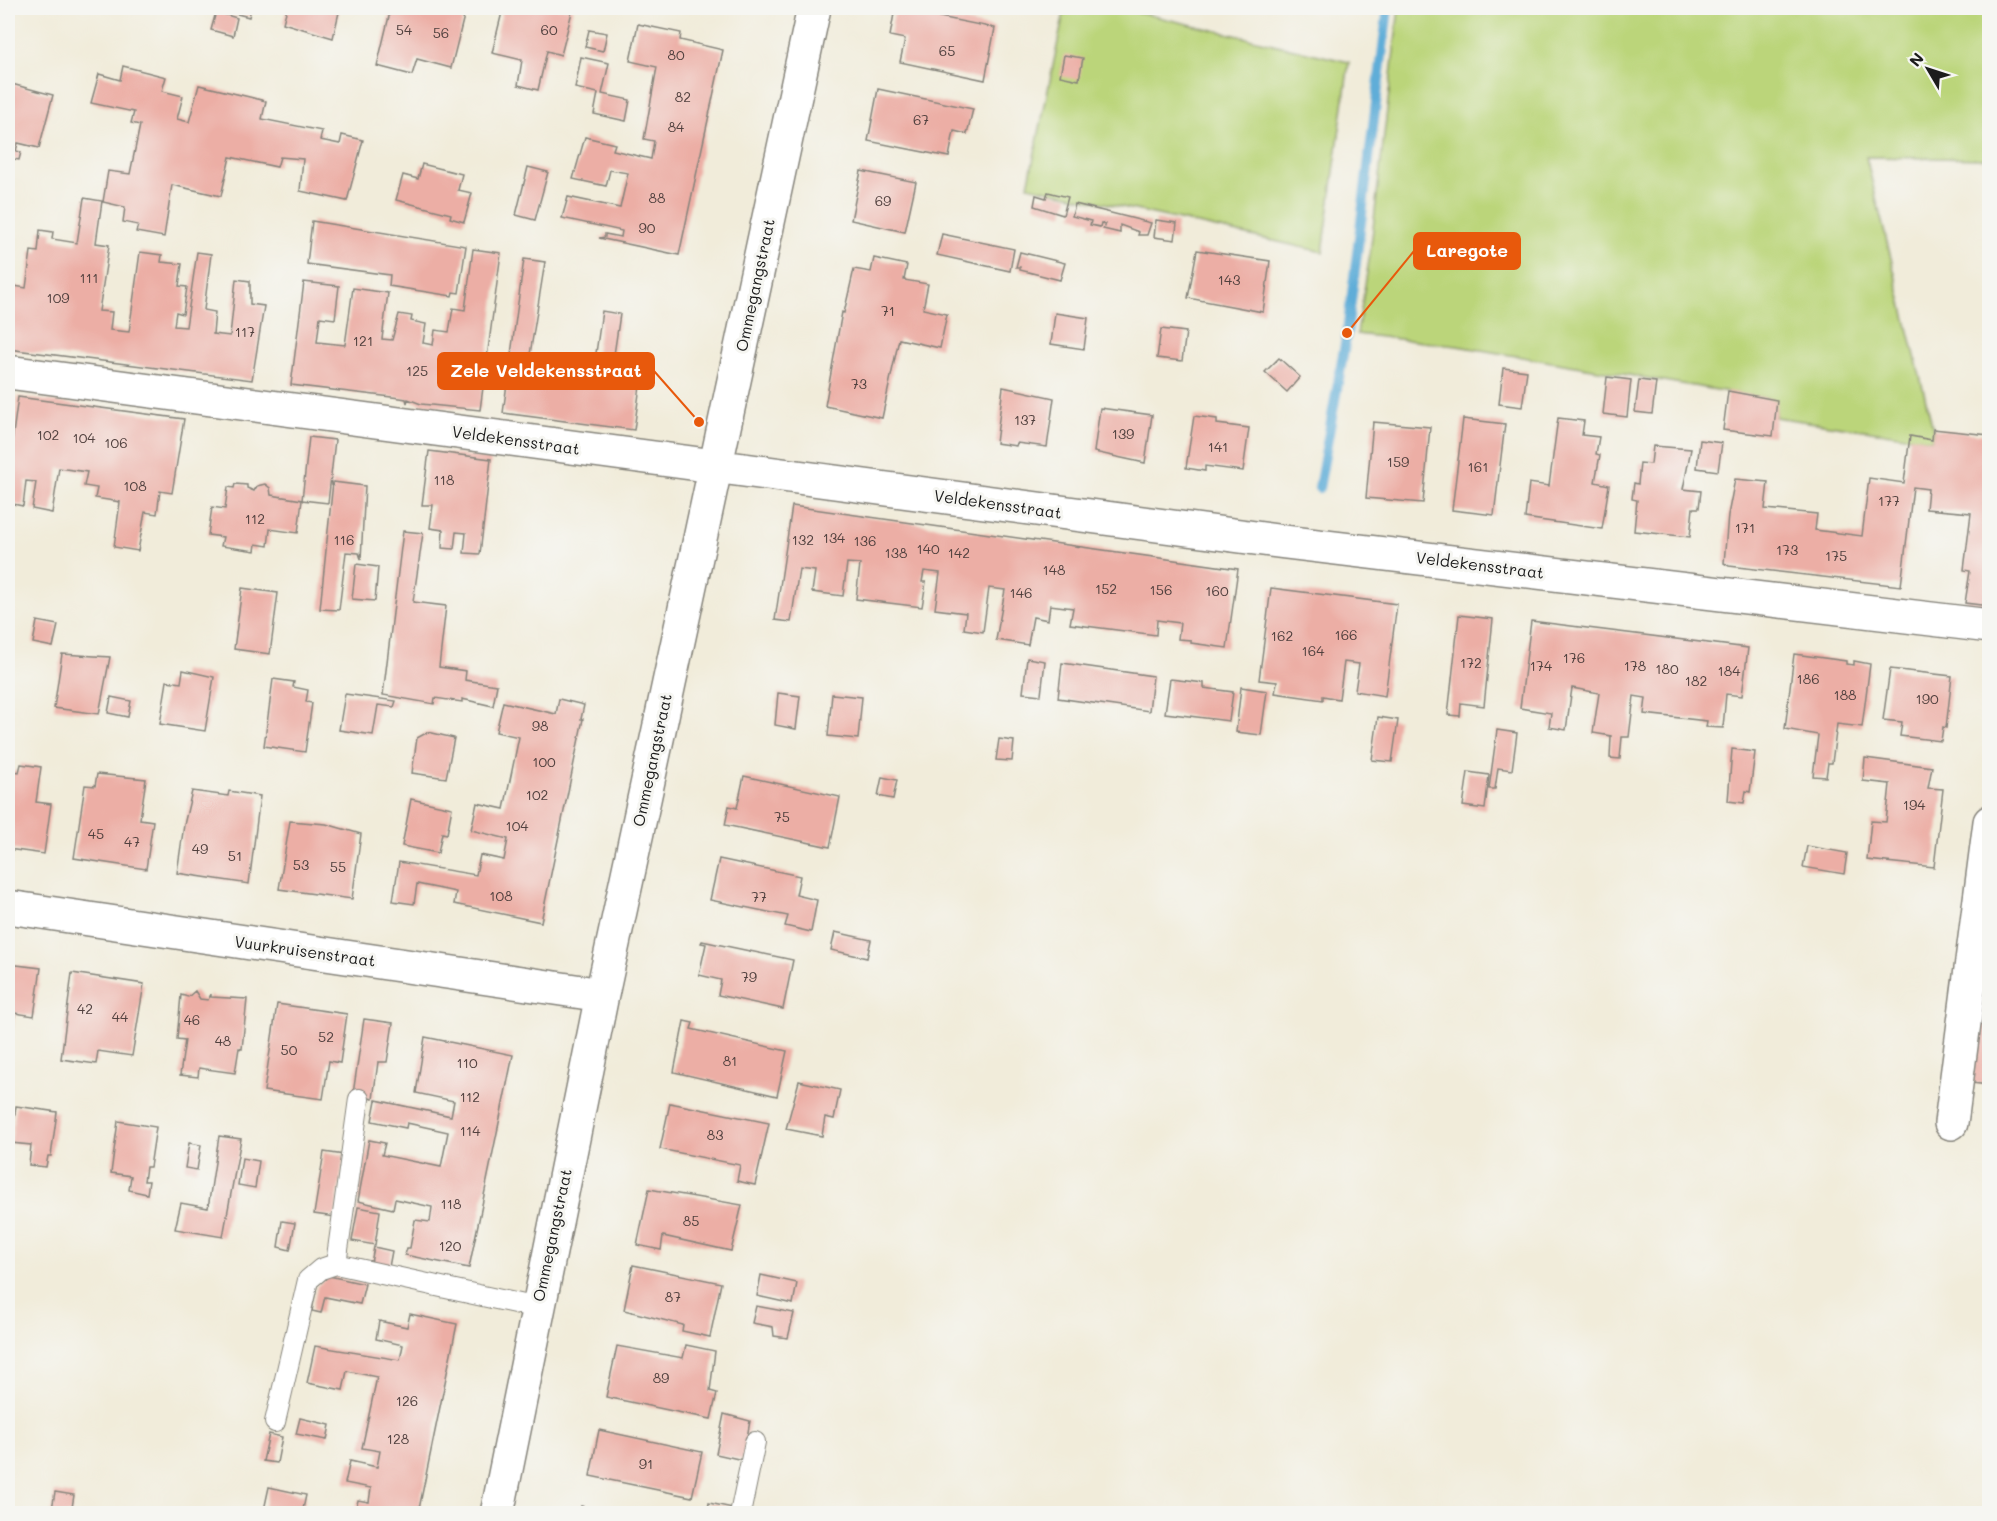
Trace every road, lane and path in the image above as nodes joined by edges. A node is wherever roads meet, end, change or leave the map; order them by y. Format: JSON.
{"nodes":[{"id":1,"x":810,"y":8,"type":"edge"},
{"id":2,"x":8,"y":372,"type":"edge"},
{"id":3,"x":717,"y":466,"type":"junction"},
{"id":4,"x":1989,"y":626,"type":"edge"},
{"id":5,"x":1989,"y":822,"type":"edge"},
{"id":6,"x":8,"y":907,"type":"edge"},
{"id":7,"x":602,"y":995,"type":"junction"},
{"id":8,"x":359,"y":1099,"type":"dead end"},
{"id":9,"x":1951,"y":1123,"type":"dead end"},
{"id":10,"x":336,"y":1263,"type":"junction"},
{"id":11,"x":538,"y":1308,"type":"junction"},
{"id":12,"x":275,"y":1422,"type":"dead end"},
{"id":13,"x":755,"y":1442,"type":"dead end"},
{"id":14,"x":497,"y":1514,"type":"edge"},
{"id":15,"x":740,"y":1514,"type":"edge"}],
"edges":[{"from":1,"to":3,"type":"street","name":"Ommegangstraat"},
{"from":2,"to":3,"type":"street","name":"Veldekensstraat"},
{"from":3,"to":4,"type":"street","name":"Veldekensstraat"},
{"from":3,"to":7,"type":"street","name":"Ommegangstraat"},
{"from":5,"to":9,"type":"street"},
{"from":6,"to":7,"type":"street","name":"Vuurkruisenstraat"},
{"from":7,"to":11,"type":"street","name":"Ommegangstraat"},
{"from":8,"to":10,"type":"lane"},
{"from":10,"to":11,"type":"lane"},
{"from":10,"to":12,"type":"lane"},
{"from":11,"to":14,"type":"street","name":"Ommegangstraat"},
{"from":13,"to":15,"type":"lane"}]}
